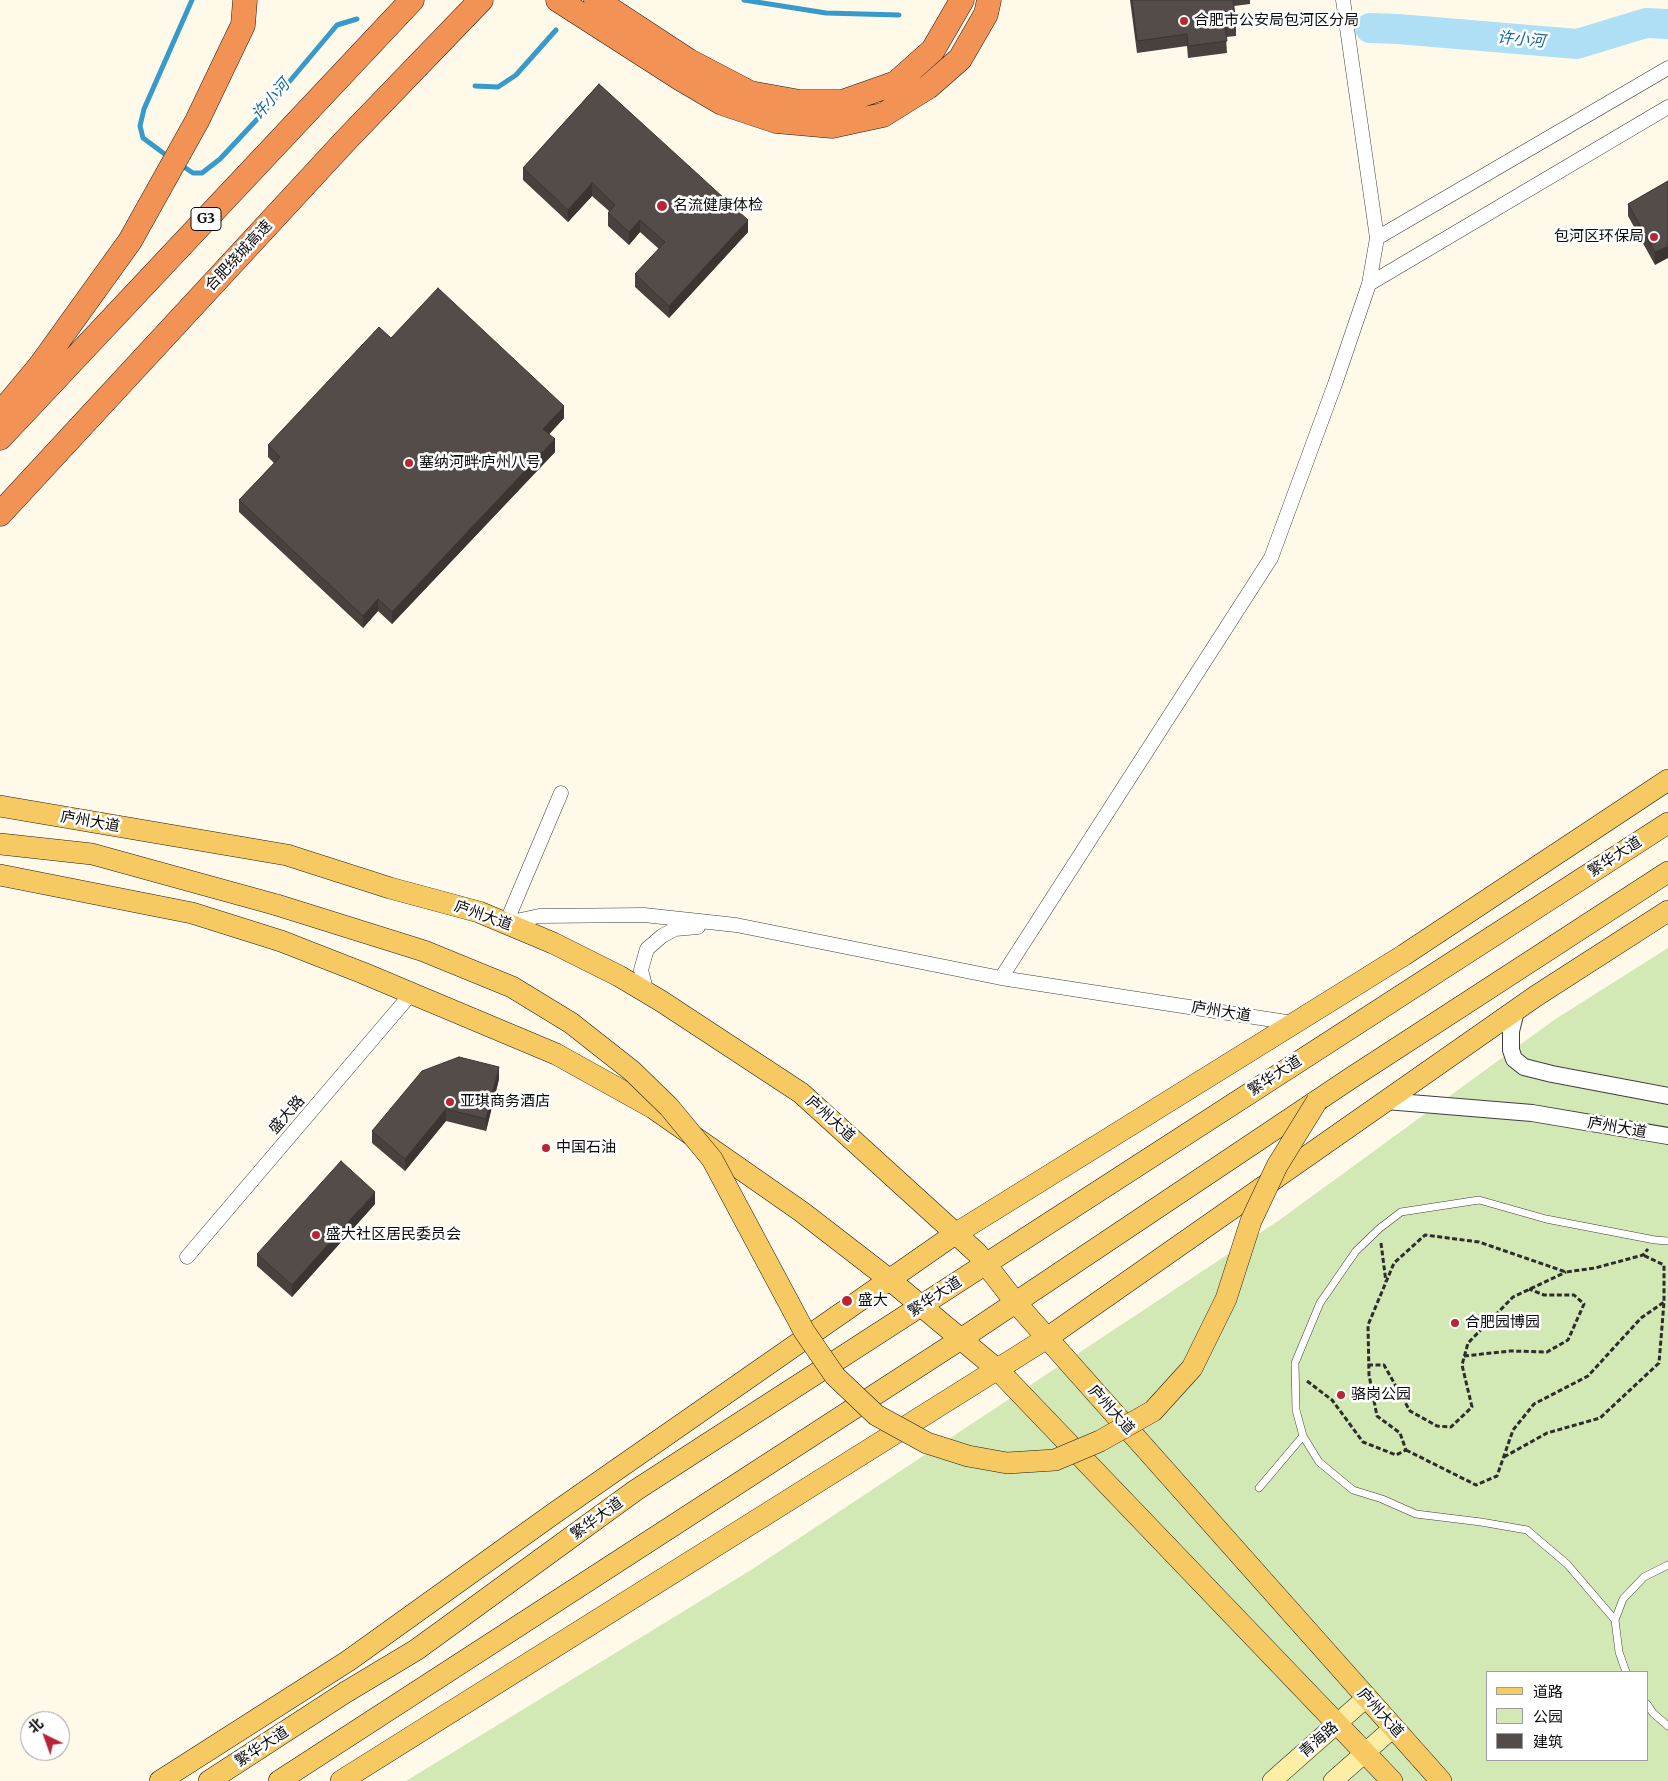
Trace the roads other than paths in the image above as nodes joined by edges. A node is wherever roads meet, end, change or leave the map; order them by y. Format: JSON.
{"nodes":[{"id":1,"x":245,"y":0,"type":"edge"},
{"id":2,"x":412,"y":0,"type":"edge"},
{"id":3,"x":558,"y":0,"type":"edge"},
{"id":4,"x":596,"y":0,"type":"edge"},
{"id":5,"x":962,"y":0,"type":"edge"},
{"id":6,"x":989,"y":0,"type":"edge"},
{"id":7,"x":1343,"y":0,"type":"edge"},
{"id":8,"x":482,"y":3,"type":"edge"},
{"id":9,"x":1668,"y":68,"type":"edge"},
{"id":10,"x":1668,"y":107,"type":"edge"},
{"id":11,"x":1377,"y":238,"type":"junction"},
{"id":12,"x":1369,"y":284,"type":"junction"},
{"id":13,"x":0,"y":414,"type":"edge"},
{"id":14,"x":0,"y":438,"type":"edge"},
{"id":15,"x":0,"y":514,"type":"edge"},
{"id":16,"x":1668,"y":780,"type":"edge"},
{"id":17,"x":561,"y":793,"type":"dead end"},
{"id":18,"x":0,"y":806,"type":"edge"},
{"id":19,"x":1668,"y":823,"type":"edge"},
{"id":20,"x":0,"y":844,"type":"edge"},
{"id":21,"x":1668,"y":872,"type":"edge"},
{"id":22,"x":0,"y":875,"type":"edge"},
{"id":23,"x":1668,"y":911,"type":"edge"},
{"id":24,"x":506,"y":923,"type":"junction"},
{"id":25,"x":736,"y":925,"type":"junction"},
{"id":26,"x":1001,"y":978,"type":"junction"},
{"id":27,"x":647,"y":993,"type":"junction"},
{"id":28,"x":411,"y":994,"type":"junction"},
{"id":29,"x":1516,"y":1011,"type":"junction"},
{"id":30,"x":1293,"y":1023,"type":"junction"},
{"id":31,"x":1668,"y":1096,"type":"edge"},
{"id":32,"x":1317,"y":1101,"type":"junction"},
{"id":33,"x":1386,"y":1101,"type":"junction"},
{"id":34,"x":1668,"y":1136,"type":"edge"},
{"id":35,"x":955,"y":1234,"type":"junction"},
{"id":36,"x":1668,"y":1241,"type":"edge"},
{"id":37,"x":187,"y":1257,"type":"dead end"},
{"id":38,"x":985,"y":1264,"type":"junction"},
{"id":39,"x":890,"y":1280,"type":"junction"},
{"id":40,"x":1016,"y":1303,"type":"junction"},
{"id":41,"x":921,"y":1306,"type":"junction"},
{"id":42,"x":1047,"y":1338,"type":"junction"},
{"id":43,"x":961,"y":1339,"type":"junction"},
{"id":44,"x":998,"y":1370,"type":"junction"},
{"id":45,"x":1303,"y":1436,"type":"junction"},
{"id":46,"x":1259,"y":1488,"type":"dead end"},
{"id":47,"x":1668,"y":1565,"type":"edge"},
{"id":48,"x":1615,"y":1620,"type":"junction"},
{"id":49,"x":1626,"y":1671,"type":"edge"},
{"id":50,"x":1366,"y":1698,"type":"junction"},
{"id":51,"x":1648,"y":1706,"type":"edge"},
{"id":52,"x":1338,"y":1724,"type":"junction"},
{"id":53,"x":1668,"y":1726,"type":"edge"},
{"id":54,"x":1393,"y":1728,"type":"junction"},
{"id":55,"x":1365,"y":1752,"type":"junction"},
{"id":56,"x":160,"y":1781,"type":"edge"},
{"id":57,"x":209,"y":1781,"type":"edge"},
{"id":58,"x":279,"y":1781,"type":"edge"},
{"id":59,"x":341,"y":1781,"type":"edge"},
{"id":60,"x":1272,"y":1781,"type":"edge"},
{"id":61,"x":1333,"y":1781,"type":"edge"},
{"id":62,"x":1392,"y":1781,"type":"edge"},
{"id":63,"x":1441,"y":1781,"type":"edge"}],
"edges":[{"from":1,"to":13,"type":"highway"},
{"from":2,"to":14,"type":"highway","number":"G3"},
{"from":3,"to":6,"type":"highway"},
{"from":4,"to":5,"type":"highway"},
{"from":7,"to":11,"type":"street"},
{"from":8,"to":15,"type":"highway","name":"合肥绕城高速"},
{"from":9,"to":11,"type":"street"},
{"from":10,"to":12,"type":"street"},
{"from":11,"to":12,"type":"street"},
{"from":12,"to":26,"type":"street"},
{"from":16,"to":30,"type":"main road"},
{"from":17,"to":24,"type":"street"},
{"from":18,"to":24,"type":"main road","name":"庐州大道"},
{"from":19,"to":38,"type":"main road","name":"繁华大道"},
{"from":20,"to":32,"type":"main road","bridge":true},
{"from":21,"to":32,"type":"main road"},
{"from":22,"to":28,"type":"main road"},
{"from":23,"to":29,"type":"main road"},
{"from":24,"to":25,"type":"street"},
{"from":24,"to":27,"type":"main road","name":"庐州大道"},
{"from":25,"to":26,"type":"street","name":"庐州大道"},
{"from":25,"to":27,"type":"street"},
{"from":26,"to":30,"type":"street","name":"庐州大道"},
{"from":27,"to":35,"type":"main road","name":"庐州大道"},
{"from":28,"to":37,"type":"street","name":"盛大路"},
{"from":28,"to":39,"type":"main road"},
{"from":29,"to":31,"type":"street"},
{"from":29,"to":33,"type":"main road"},
{"from":30,"to":35,"type":"main road"},
{"from":32,"to":40,"type":"main road"},
{"from":33,"to":34,"type":"street","name":"庐州大道"},
{"from":33,"to":42,"type":"main road"},
{"from":35,"to":38,"type":"main road","name":"庐州大道"},
{"from":35,"to":39,"type":"main road"},
{"from":36,"to":45,"type":"lane"},
{"from":38,"to":40,"type":"main road","name":"庐州大道"},
{"from":38,"to":41,"type":"main road","name":"繁华大道"},
{"from":39,"to":41,"type":"main road"},
{"from":39,"to":56,"type":"main road"},
{"from":40,"to":42,"type":"main road","name":"庐州大道"},
{"from":40,"to":43,"type":"main road"},
{"from":41,"to":43,"type":"main road"},
{"from":41,"to":57,"type":"main road","name":"繁华大道"},
{"from":42,"to":44,"type":"main road"},
{"from":42,"to":50,"type":"main road","name":"庐州大道"},
{"from":43,"to":44,"type":"main road"},
{"from":43,"to":58,"type":"main road"},
{"from":44,"to":52,"type":"main road"},
{"from":44,"to":59,"type":"main road"},
{"from":45,"to":46,"type":"lane"},
{"from":45,"to":48,"type":"lane"},
{"from":47,"to":48,"type":"lane"},
{"from":48,"to":49,"type":"lane"},
{"from":50,"to":52,"type":"main road","name":"青海路"},
{"from":50,"to":54,"type":"main road","name":"庐州大道"},
{"from":51,"to":53,"type":"lane"},
{"from":52,"to":55,"type":"main road"},
{"from":52,"to":60,"type":"main road","name":"青海路"},
{"from":54,"to":55,"type":"main road"},
{"from":54,"to":63,"type":"main road","name":"庐州大道"},
{"from":55,"to":61,"type":"main road"},
{"from":55,"to":62,"type":"main road"}]}
